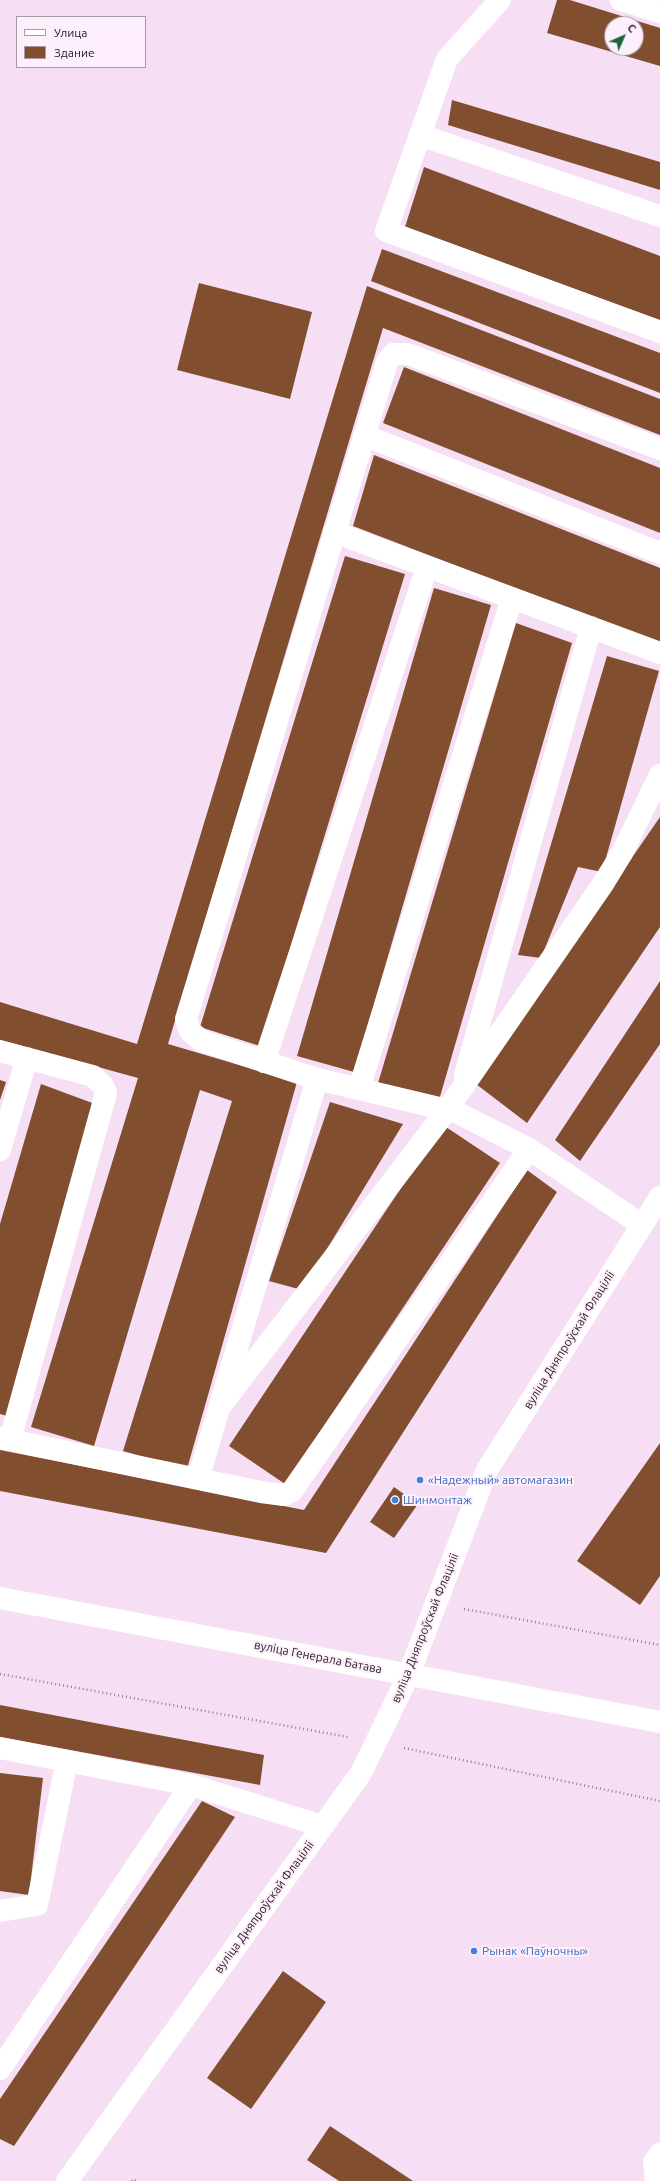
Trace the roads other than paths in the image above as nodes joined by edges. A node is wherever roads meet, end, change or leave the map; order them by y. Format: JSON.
{"nodes":[{"id":1,"x":500,"y":0,"type":"edge"},
{"id":2,"x":621,"y":0,"type":"edge"},
{"id":3,"x":660,"y":12,"type":"edge"},
{"id":4,"x":420,"y":135,"type":"junction"},
{"id":5,"x":660,"y":216,"type":"edge"},
{"id":6,"x":660,"y":332,"type":"edge"},
{"id":7,"x":364,"y":435,"type":"junction"},
{"id":8,"x":660,"y":450,"type":"edge"},
{"id":9,"x":334,"y":532,"type":"junction"},
{"id":10,"x":660,"y":553,"type":"edge"},
{"id":11,"x":427,"y":567,"type":"junction"},
{"id":12,"x":512,"y":598,"type":"junction"},
{"id":13,"x":591,"y":627,"type":"junction"},
{"id":14,"x":660,"y":653,"type":"edge"},
{"id":15,"x":660,"y":775,"type":"edge"},
{"id":16,"x":0,"y":1051,"type":"edge"},
{"id":17,"x":28,"y":1058,"type":"junction"},
{"id":18,"x":264,"y":1062,"type":"junction"},
{"id":19,"x":317,"y":1080,"type":"junction"},
{"id":20,"x":360,"y":1089,"type":"junction"},
{"id":21,"x":460,"y":1091,"type":"junction"},
{"id":22,"x":447,"y":1110,"type":"junction"},
{"id":23,"x":529,"y":1149,"type":"junction"},
{"id":24,"x":0,"y":1150,"type":"edge"},
{"id":25,"x":660,"y":1197,"type":"edge"},
{"id":26,"x":642,"y":1225,"type":"junction"},
{"id":27,"x":220,"y":1408,"type":"junction"},
{"id":28,"x":5,"y":1439,"type":"edge"},
{"id":29,"x":198,"y":1479,"type":"junction"},
{"id":30,"x":0,"y":1598,"type":"edge"},
{"id":31,"x":409,"y":1674,"type":"junction"},
{"id":32,"x":660,"y":1722,"type":"edge"},
{"id":33,"x":0,"y":1748,"type":"edge"},
{"id":34,"x":67,"y":1761,"type":"junction"},
{"id":35,"x":191,"y":1785,"type":"junction"},
{"id":36,"x":322,"y":1826,"type":"junction"},
{"id":37,"x":0,"y":1911,"type":"edge"},
{"id":38,"x":0,"y":2069,"type":"edge"},
{"id":39,"x":660,"y":2154,"type":"edge"},
{"id":40,"x":67,"y":2181,"type":"edge"},
{"id":41,"x":656,"y":2181,"type":"edge"}],
"edges":[{"from":1,"to":4,"type":"street"},
{"from":2,"to":3,"type":"street"},
{"from":4,"to":5,"type":"street"},
{"from":4,"to":6,"type":"street"},
{"from":7,"to":8,"type":"street"},
{"from":7,"to":9,"type":"street"},
{"from":7,"to":10,"type":"street"},
{"from":9,"to":11,"type":"street"},
{"from":9,"to":18,"type":"street"},
{"from":11,"to":12,"type":"street"},
{"from":11,"to":18,"type":"street"},
{"from":12,"to":13,"type":"street"},
{"from":12,"to":20,"type":"street"},
{"from":13,"to":14,"type":"street"},
{"from":13,"to":21,"type":"street"},
{"from":15,"to":21,"type":"street"},
{"from":16,"to":17,"type":"street"},
{"from":17,"to":24,"type":"street"},
{"from":17,"to":28,"type":"street"},
{"from":18,"to":19,"type":"street"},
{"from":19,"to":20,"type":"street"},
{"from":19,"to":27,"type":"street"},
{"from":20,"to":22,"type":"street"},
{"from":21,"to":22,"type":"street"},
{"from":22,"to":23,"type":"street"},
{"from":22,"to":27,"type":"street"},
{"from":23,"to":26,"type":"street"},
{"from":23,"to":29,"type":"street"},
{"from":25,"to":26,"type":"street","name":"вуліца Дняпроўскай Флаціліі"},
{"from":26,"to":31,"type":"street","name":"вуліца Дняпроўскай Флаціліі"},
{"from":27,"to":29,"type":"street"},
{"from":28,"to":29,"type":"street"},
{"from":30,"to":31,"type":"street","name":"вуліца Генерала Батава"},
{"from":31,"to":32,"type":"street","name":"вуліца Генерала Батава"},
{"from":31,"to":36,"type":"street","name":"вуліца Дняпроўскай Флаціліі"},
{"from":33,"to":34,"type":"street"},
{"from":34,"to":35,"type":"street"},
{"from":34,"to":37,"type":"street"},
{"from":35,"to":36,"type":"street"},
{"from":35,"to":38,"type":"street"},
{"from":36,"to":40,"type":"street","name":"вуліца Дняпроўскай Флаціліі"},
{"from":39,"to":41,"type":"street"}]}
